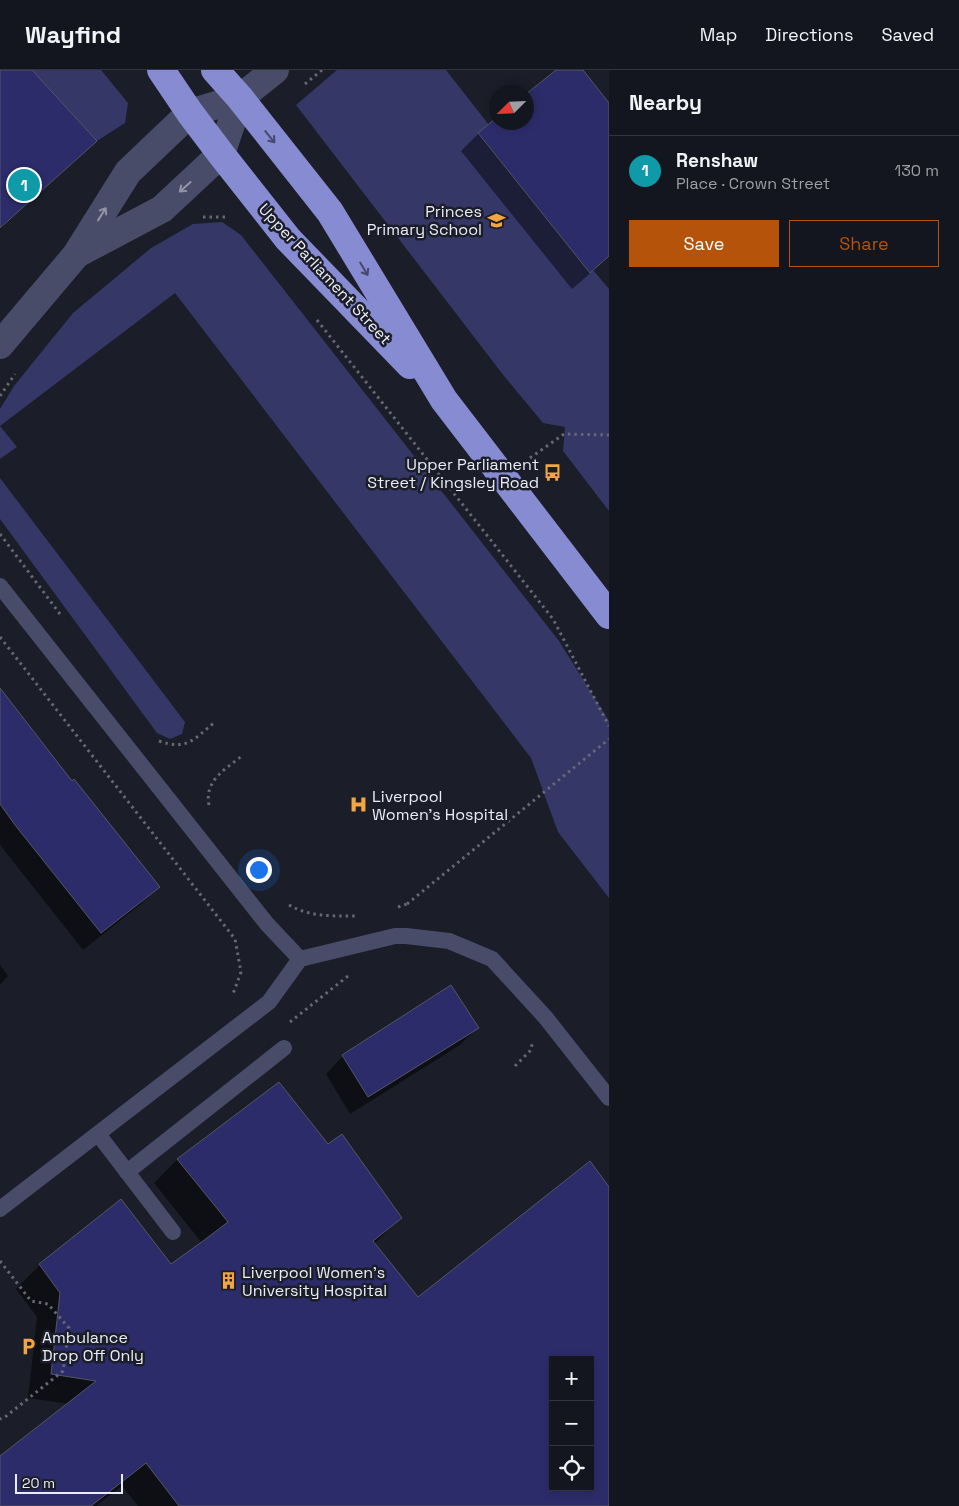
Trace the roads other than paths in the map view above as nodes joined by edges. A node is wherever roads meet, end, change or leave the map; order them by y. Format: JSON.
{"nodes":[{"id":1,"x":161,"y":70,"type":"edge"},
{"id":2,"x":215,"y":70,"type":"edge"},
{"id":3,"x":275,"y":70,"type":"edge"},
{"id":4,"x":240,"y":98,"type":"junction"},
{"id":5,"x":190,"y":113,"type":"junction"},
{"id":6,"x":221,"y":154,"type":"junction"},
{"id":7,"x":76,"y":255,"type":"junction"},
{"id":8,"x":0,"y":346,"type":"edge"},
{"id":9,"x":444,"y":400,"type":"junction"},
{"id":10,"x":0,"y":586,"type":"edge"},
{"id":11,"x":609,"y":615,"type":"edge"},
{"id":12,"x":300,"y":959,"type":"junction"},
{"id":13,"x":284,"y":1048,"type":"dead end"},
{"id":14,"x":609,"y":1098,"type":"edge"},
{"id":15,"x":98,"y":1134,"type":"junction"},
{"id":16,"x":127,"y":1172,"type":"junction"},
{"id":17,"x":0,"y":1209,"type":"edge"},
{"id":18,"x":173,"y":1232,"type":"dead end"}],
"edges":[{"from":1,"to":5,"type":"highway","name":"Upper Parliament Street"},
{"from":2,"to":4,"type":"highway","name":"Upper Parliament Street"},
{"from":3,"to":4,"type":"street"},
{"from":4,"to":5,"type":"street"},
{"from":4,"to":6,"type":"street"},
{"from":4,"to":9,"type":"highway","name":"Upper Parliament Street","one_way":true},
{"from":5,"to":6,"type":"highway","name":"Upper Parliament Street"},
{"from":7,"to":5,"type":"street","one_way":true},
{"from":6,"to":7,"type":"street","one_way":true},
{"from":6,"to":9,"type":"highway","name":"Upper Parliament Street"},
{"from":7,"to":8,"type":"street"},
{"from":9,"to":11,"type":"highway","name":"Upper Parliament Street"},
{"from":10,"to":12,"type":"lane"},
{"from":12,"to":14,"type":"lane"},
{"from":12,"to":15,"type":"lane"},
{"from":13,"to":16,"type":"lane"},
{"from":15,"to":16,"type":"lane"},
{"from":15,"to":17,"type":"lane"},
{"from":16,"to":18,"type":"lane"}]}
